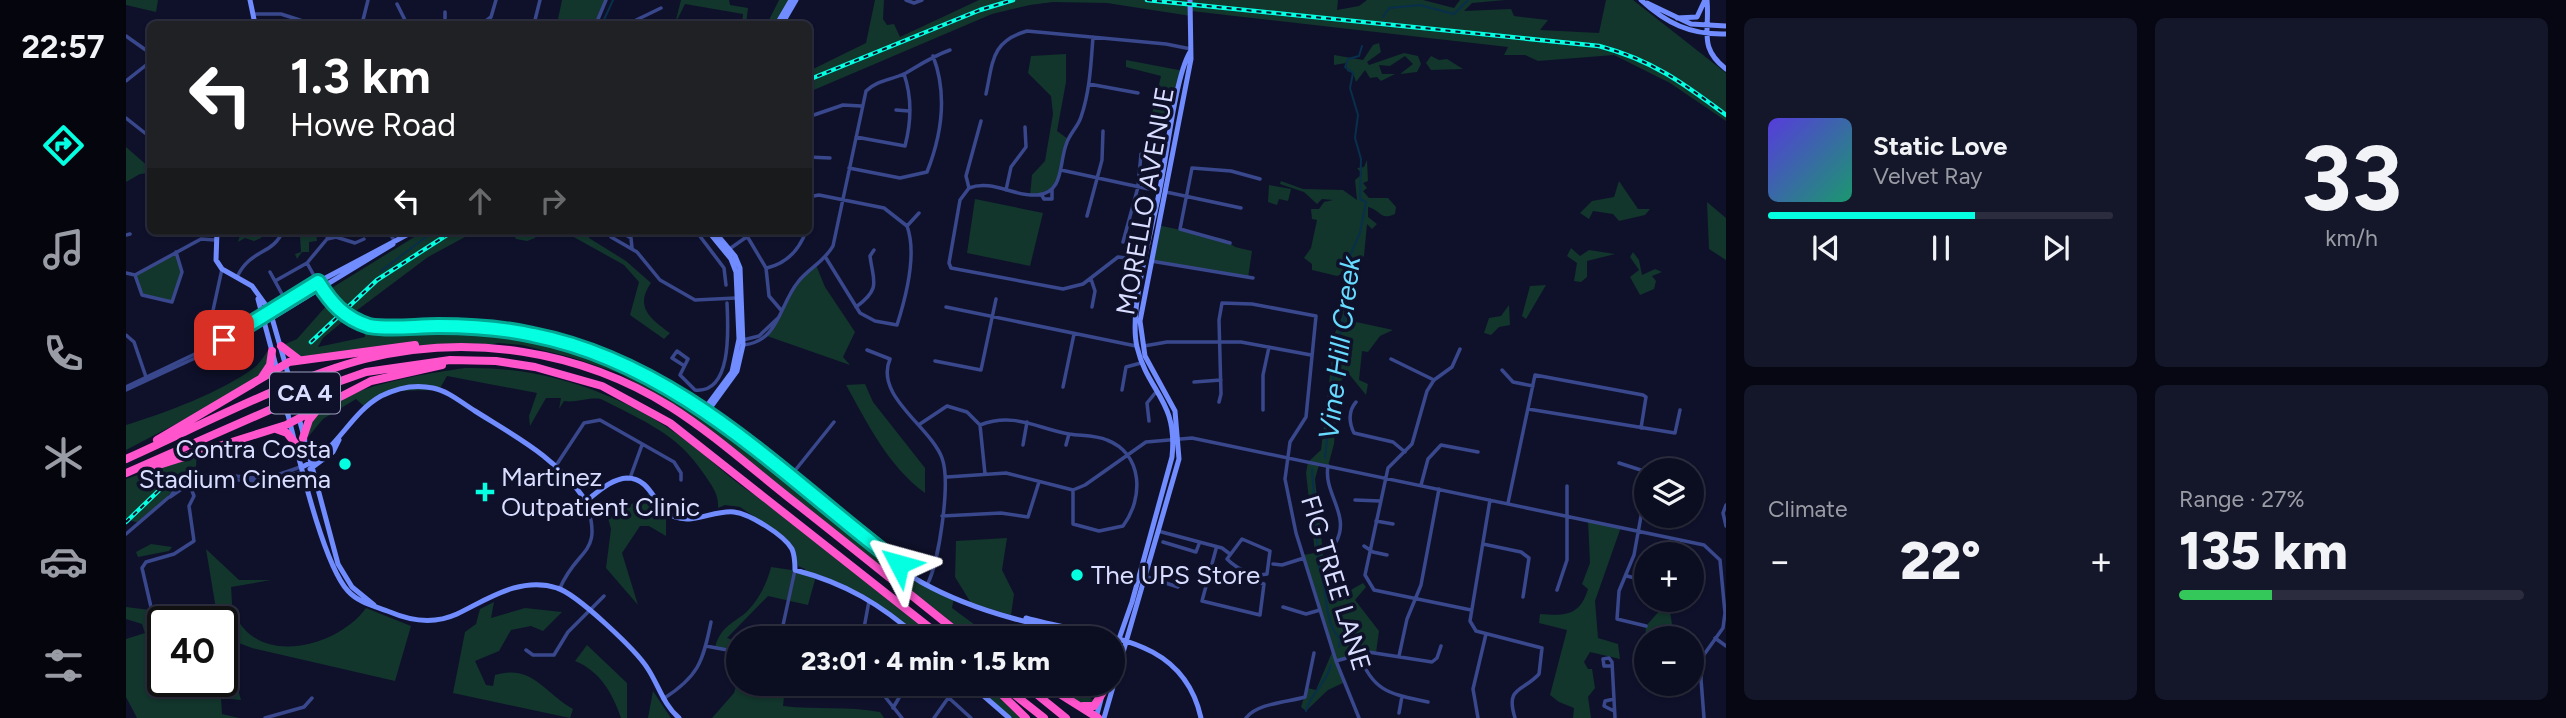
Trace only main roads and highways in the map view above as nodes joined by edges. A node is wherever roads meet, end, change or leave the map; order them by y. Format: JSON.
{"nodes":[{"id":1,"x":281,"y":346,"type":"road end"},
{"id":2,"x":443,"y":347,"type":"junction"},
{"id":3,"x":272,"y":351,"type":"road end"},
{"id":4,"x":298,"y":359,"type":"junction"},
{"id":5,"x":496,"y":361,"type":"junction"},
{"id":6,"x":260,"y":380,"type":"junction"},
{"id":7,"x":319,"y":407,"type":"junction"},
{"id":8,"x":273,"y":429,"type":"junction"},
{"id":9,"x":126,"y":459,"type":"edge"},
{"id":10,"x":126,"y":474,"type":"edge"},
{"id":11,"x":935,"y":614,"type":"junction"},
{"id":12,"x":928,"y":626,"type":"edge"},
{"id":13,"x":950,"y":626,"type":"edge"},
{"id":14,"x":953,"y":626,"type":"edge"},
{"id":15,"x":1003,"y":696,"type":"edge"},
{"id":16,"x":1017,"y":696,"type":"edge"},
{"id":17,"x":1039,"y":696,"type":"edge"},
{"id":18,"x":1063,"y":696,"type":"edge"},
{"id":19,"x":1100,"y":696,"type":"edge"},
{"id":20,"x":1073,"y":702,"type":"junction"},
{"id":21,"x":1026,"y":718,"type":"edge"},
{"id":22,"x":1044,"y":718,"type":"edge"},
{"id":23,"x":1066,"y":718,"type":"edge"},
{"id":24,"x":1099,"y":718,"type":"edge"}],
"edges":[{"from":1,"to":4,"type":"highway"},
{"from":2,"to":4,"type":"highway"},
{"from":2,"to":9,"type":"highway","number":"CA 4"},
{"from":2,"to":11,"type":"highway","number":"CA 4"},
{"from":3,"to":6,"type":"highway"},
{"from":4,"to":6,"type":"highway"},
{"from":5,"to":7,"type":"highway"},
{"from":5,"to":10,"type":"highway","number":"CA 4"},
{"from":5,"to":12,"type":"highway","number":"CA 4"},
{"from":6,"to":9,"type":"highway"},
{"from":7,"to":8,"type":"highway"},
{"from":7,"to":8,"type":"highway"},
{"from":8,"to":10,"type":"highway"},
{"from":11,"to":13,"type":"highway","number":"CA 4"},
{"from":11,"to":14,"type":"highway"},
{"from":15,"to":21,"type":"highway"},
{"from":16,"to":22,"type":"highway"},
{"from":17,"to":23,"type":"highway"},
{"from":18,"to":20,"type":"highway"},
{"from":19,"to":20,"type":"highway"},
{"from":20,"to":24,"type":"highway"}]}
